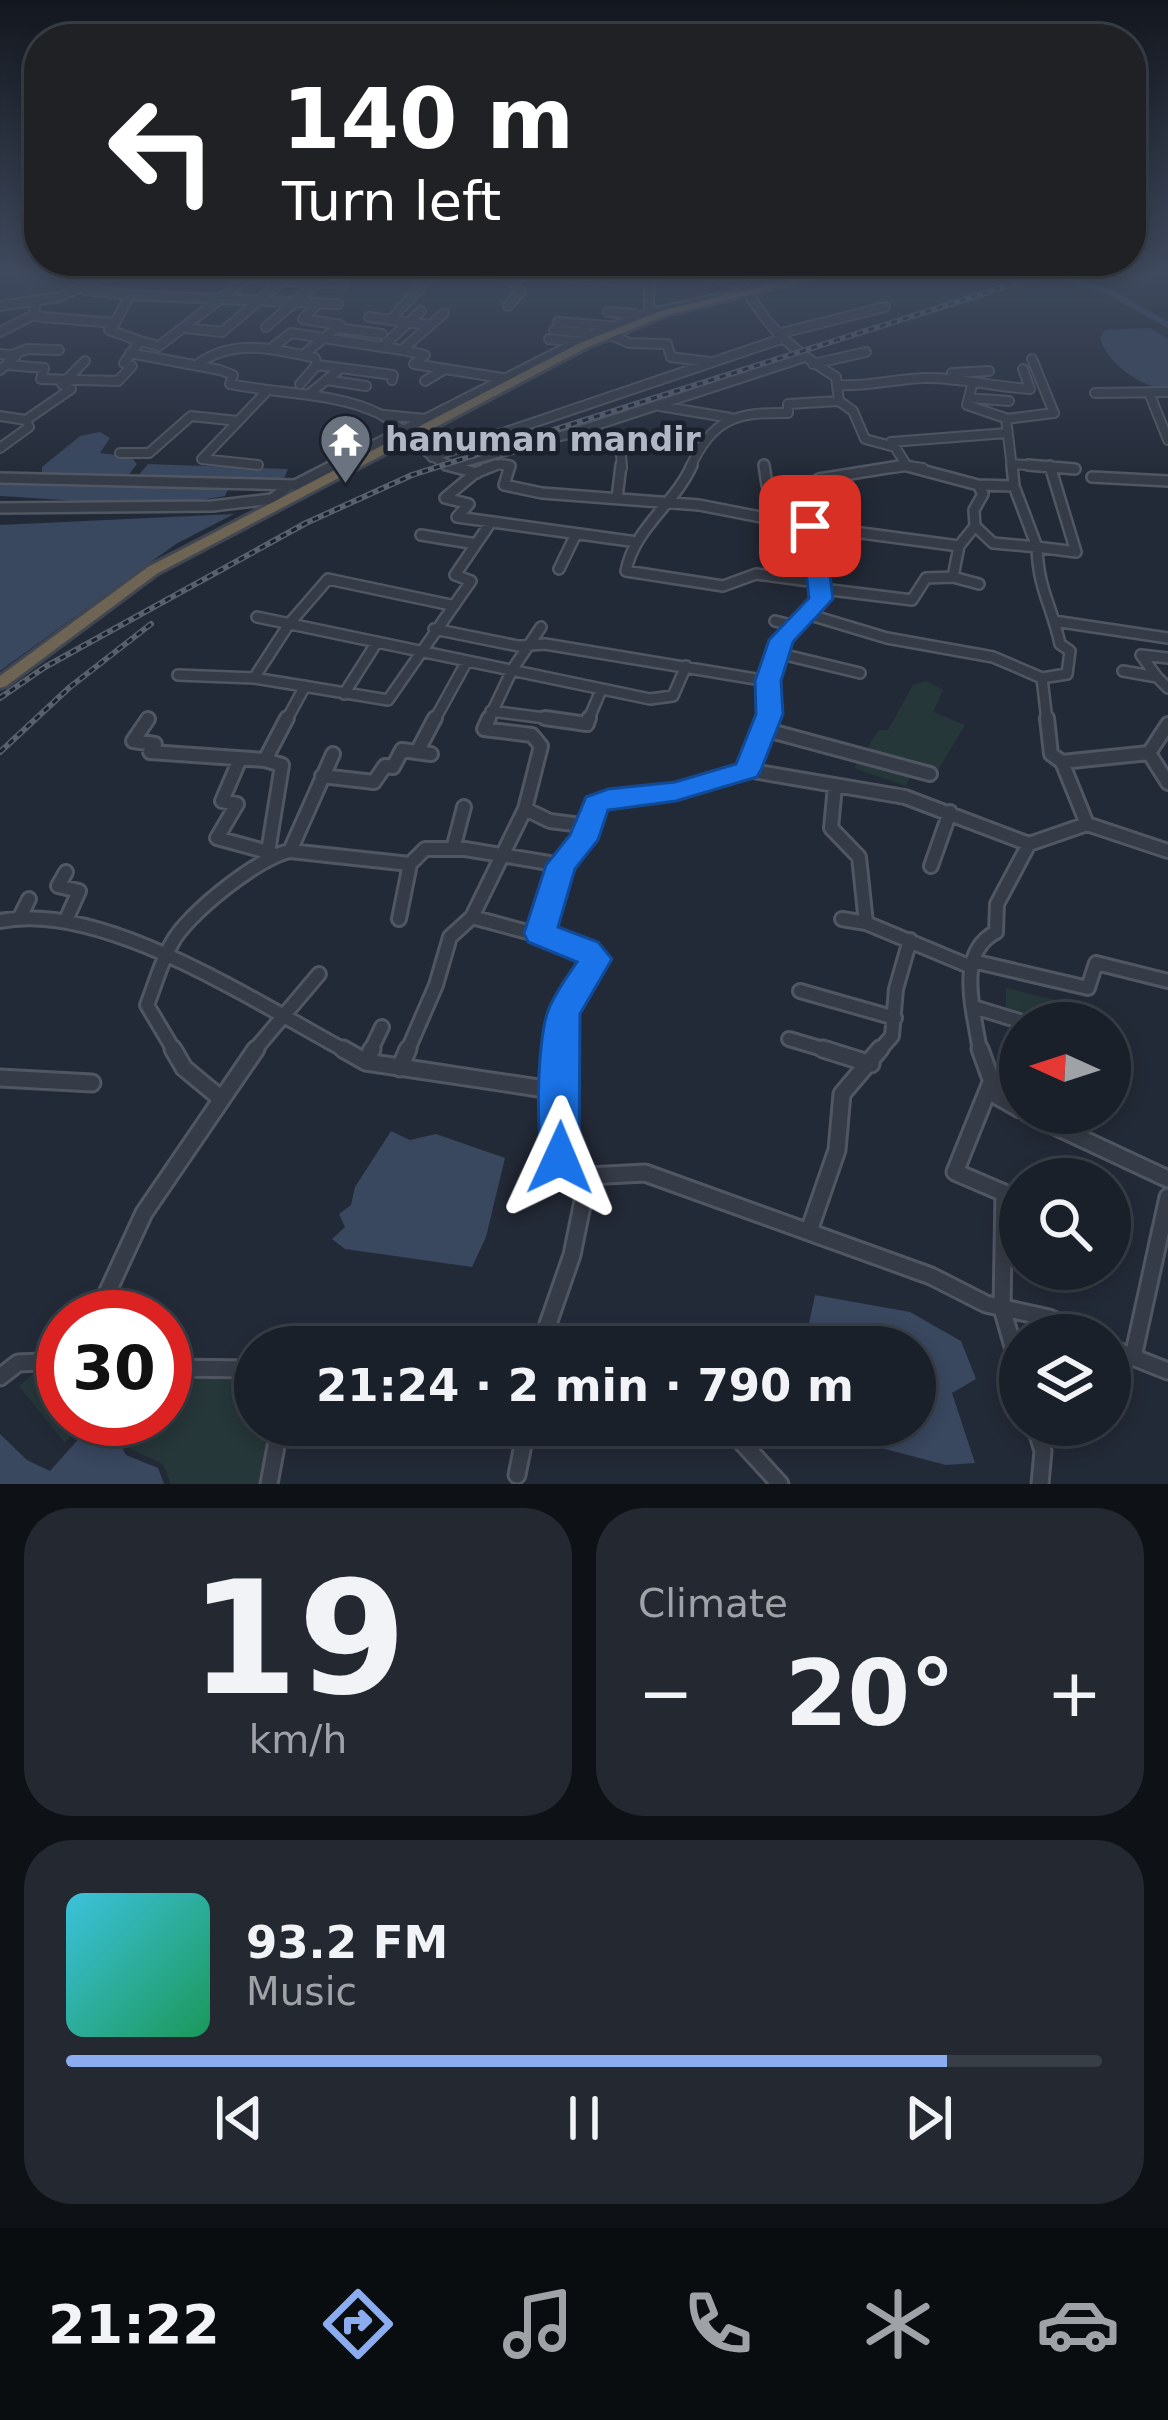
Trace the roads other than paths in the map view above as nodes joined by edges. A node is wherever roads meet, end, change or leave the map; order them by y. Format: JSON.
{"nodes":[{"id":1,"x":139,"y":342,"type":"edge"},
{"id":2,"x":278,"y":342,"type":"edge"},
{"id":3,"x":321,"y":342,"type":"edge"},
{"id":4,"x":342,"y":342,"type":"edge"},
{"id":5,"x":359,"y":342,"type":"edge"},
{"id":6,"x":386,"y":342,"type":"edge"},
{"id":7,"x":410,"y":342,"type":"edge"},
{"id":8,"x":577,"y":342,"type":"edge"},
{"id":9,"x":590,"y":342,"type":"edge"},
{"id":10,"x":590,"y":342,"type":"edge"},
{"id":11,"x":628,"y":342,"type":"edge"},
{"id":12,"x":763,"y":342,"type":"edge"},
{"id":13,"x":786,"y":342,"type":"edge"},
{"id":14,"x":274,"y":346,"type":"junction"},
{"id":15,"x":382,"y":346,"type":"junction"},
{"id":16,"x":59,"y":350,"type":"dead end"},
{"id":17,"x":402,"y":350,"type":"junction"},
{"id":18,"x":866,"y":352,"type":"dead end"},
{"id":19,"x":130,"y":353,"type":"junction"},
{"id":20,"x":0,"y":354,"type":"edge"},
{"id":21,"x":14,"y":354,"type":"junction"},
{"id":22,"x":303,"y":355,"type":"junction"},
{"id":23,"x":802,"y":358,"type":"junction"},
{"id":24,"x":1032,"y":359,"type":"dead end"},
{"id":25,"x":85,"y":361,"type":"dead end"},
{"id":26,"x":316,"y":361,"type":"junction"},
{"id":27,"x":713,"y":362,"type":"junction"},
{"id":28,"x":198,"y":364,"type":"junction"},
{"id":29,"x":813,"y":364,"type":"junction"},
{"id":30,"x":4,"y":368,"type":"edge"},
{"id":31,"x":341,"y":368,"type":"junction"},
{"id":32,"x":445,"y":369,"type":"junction"},
{"id":33,"x":1023,"y":369,"type":"dead end"},
{"id":34,"x":989,"y":371,"type":"dead end"},
{"id":35,"x":953,"y":377,"type":"junction"},
{"id":36,"x":506,"y":379,"type":"junction"},
{"id":37,"x":65,"y":380,"type":"junction"},
{"id":38,"x":326,"y":380,"type":"junction"},
{"id":39,"x":392,"y":380,"type":"dead end"},
{"id":40,"x":425,"y":381,"type":"dead end"},
{"id":41,"x":300,"y":384,"type":"dead end"},
{"id":42,"x":837,"y":385,"type":"junction"},
{"id":43,"x":972,"y":385,"type":"junction"},
{"id":44,"x":366,"y":386,"type":"dead end"},
{"id":45,"x":266,"y":392,"type":"junction"},
{"id":46,"x":1168,"y":392,"type":"edge"},
{"id":47,"x":1095,"y":393,"type":"dead end"},
{"id":48,"x":308,"y":395,"type":"junction"},
{"id":49,"x":1150,"y":395,"type":"junction"},
{"id":50,"x":969,"y":398,"type":"junction"},
{"id":51,"x":839,"y":401,"type":"junction"},
{"id":52,"x":1009,"y":401,"type":"dead end"},
{"id":53,"x":657,"y":405,"type":"junction"},
{"id":54,"x":748,"y":412,"type":"junction"},
{"id":55,"x":380,"y":414,"type":"junction"},
{"id":56,"x":0,"y":416,"type":"edge"},
{"id":57,"x":731,"y":418,"type":"junction"},
{"id":58,"x":429,"y":419,"type":"junction"},
{"id":59,"x":1008,"y":419,"type":"junction"},
{"id":60,"x":26,"y":420,"type":"junction"},
{"id":61,"x":238,"y":421,"type":"junction"},
{"id":62,"x":748,"y":425,"type":"dead end"},
{"id":63,"x":566,"y":434,"type":"junction"},
{"id":64,"x":1007,"y":434,"type":"junction"},
{"id":65,"x":405,"y":438,"type":"junction"},
{"id":66,"x":1168,"y":440,"type":"edge"},
{"id":67,"x":620,"y":441,"type":"junction"},
{"id":68,"x":888,"y":442,"type":"junction"},
{"id":69,"x":0,"y":448,"type":"edge"},
{"id":70,"x":698,"y":448,"type":"junction"},
{"id":71,"x":120,"y":453,"type":"dead end"},
{"id":72,"x":432,"y":457,"type":"junction"},
{"id":73,"x":1013,"y":464,"type":"junction"},
{"id":74,"x":258,"y":465,"type":"dead end"},
{"id":75,"x":764,"y":465,"type":"dead end"},
{"id":76,"x":449,"y":466,"type":"junction"},
{"id":77,"x":907,"y":466,"type":"junction"},
{"id":78,"x":1050,"y":466,"type":"junction"},
{"id":79,"x":1076,"y":469,"type":"dead end"},
{"id":80,"x":477,"y":473,"type":"junction"},
{"id":81,"x":1091,"y":477,"type":"dead end"},
{"id":82,"x":0,"y":478,"type":"edge"},
{"id":83,"x":323,"y":479,"type":"junction"},
{"id":84,"x":1168,"y":481,"type":"edge"},
{"id":85,"x":978,"y":484,"type":"junction"},
{"id":86,"x":292,"y":485,"type":"junction"},
{"id":87,"x":1014,"y":486,"type":"junction"},
{"id":88,"x":805,"y":488,"type":"junction"},
{"id":89,"x":617,"y":498,"type":"junction"},
{"id":90,"x":662,"y":501,"type":"junction"},
{"id":91,"x":0,"y":508,"type":"edge"},
{"id":92,"x":791,"y":523,"type":"junction"},
{"id":93,"x":489,"y":525,"type":"junction"},
{"id":94,"x":975,"y":526,"type":"junction"},
{"id":95,"x":421,"y":535,"type":"dead end"},
{"id":96,"x":574,"y":536,"type":"junction"},
{"id":97,"x":205,"y":541,"type":"junction"},
{"id":98,"x":637,"y":542,"type":"junction"},
{"id":99,"x":476,"y":544,"type":"junction"},
{"id":100,"x":958,"y":546,"type":"junction"},
{"id":101,"x":1037,"y":547,"type":"junction"},
{"id":102,"x":559,"y":569,"type":"dead end"},
{"id":103,"x":952,"y":577,"type":"junction"},
{"id":104,"x":980,"y":584,"type":"dead end"},
{"id":105,"x":819,"y":586,"type":"junction"},
{"id":106,"x":451,"y":605,"type":"junction"},
{"id":107,"x":807,"y":614,"type":"junction"},
{"id":108,"x":257,"y":617,"type":"dead end"},
{"id":109,"x":775,"y":621,"type":"dead end"},
{"id":110,"x":1054,"y":621,"type":"junction"},
{"id":111,"x":289,"y":624,"type":"junction"},
{"id":112,"x":796,"y":626,"type":"junction"},
{"id":113,"x":541,"y":627,"type":"dead end"},
{"id":114,"x":434,"y":629,"type":"junction"},
{"id":115,"x":1168,"y":638,"type":"edge"},
{"id":116,"x":377,"y":642,"type":"junction"},
{"id":117,"x":529,"y":645,"type":"junction"},
{"id":118,"x":418,"y":650,"type":"junction"},
{"id":119,"x":777,"y":653,"type":"junction"},
{"id":120,"x":1168,"y":658,"type":"edge"},
{"id":121,"x":467,"y":661,"type":"junction"},
{"id":122,"x":686,"y":666,"type":"junction"},
{"id":123,"x":512,"y":670,"type":"junction"},
{"id":124,"x":1123,"y":671,"type":"dead end"},
{"id":125,"x":860,"y":673,"type":"dead end"},
{"id":126,"x":178,"y":675,"type":"dead end"},
{"id":127,"x":1156,"y":676,"type":"junction"},
{"id":128,"x":254,"y":678,"type":"junction"},
{"id":129,"x":1042,"y":678,"type":"junction"},
{"id":130,"x":768,"y":681,"type":"junction"},
{"id":131,"x":0,"y":683,"type":"edge"},
{"id":132,"x":305,"y":686,"type":"junction"},
{"id":133,"x":1168,"y":688,"type":"edge"},
{"id":134,"x":602,"y":690,"type":"junction"},
{"id":135,"x":344,"y":694,"type":"junction"},
{"id":136,"x":491,"y":711,"type":"junction"},
{"id":137,"x":148,"y":718,"type":"dead end"},
{"id":138,"x":1168,"y":724,"type":"edge"},
{"id":139,"x":764,"y":729,"type":"junction"},
{"id":140,"x":417,"y":752,"type":"junction"},
{"id":141,"x":1149,"y":753,"type":"junction"},
{"id":142,"x":333,"y":754,"type":"dead end"},
{"id":143,"x":431,"y":754,"type":"dead end"},
{"id":144,"x":240,"y":759,"type":"junction"},
{"id":145,"x":265,"y":760,"type":"junction"},
{"id":146,"x":1062,"y":762,"type":"junction"},
{"id":147,"x":747,"y":770,"type":"junction"},
{"id":148,"x":929,"y":774,"type":"dead end"},
{"id":149,"x":322,"y":776,"type":"junction"},
{"id":150,"x":1168,"y":783,"type":"edge"},
{"id":151,"x":836,"y":786,"type":"junction"},
{"id":152,"x":464,"y":807,"type":"dead end"},
{"id":153,"x":525,"y":809,"type":"junction"},
{"id":154,"x":950,"y":812,"type":"junction"},
{"id":155,"x":1087,"y":824,"type":"junction"},
{"id":156,"x":589,"y":826,"type":"junction"},
{"id":157,"x":1029,"y":844,"type":"junction"},
{"id":158,"x":453,"y":849,"type":"junction"},
{"id":159,"x":1168,"y":850,"type":"edge"},
{"id":160,"x":290,"y":851,"type":"junction"},
{"id":161,"x":270,"y":853,"type":"junction"},
{"id":162,"x":504,"y":858,"type":"junction"},
{"id":163,"x":410,"y":864,"type":"junction"},
{"id":164,"x":561,"y":865,"type":"junction"},
{"id":165,"x":931,"y":866,"type":"dead end"},
{"id":166,"x":66,"y":872,"type":"dead end"},
{"id":167,"x":29,"y":899,"type":"dead end"},
{"id":168,"x":20,"y":917,"type":"junction"},
{"id":169,"x":472,"y":917,"type":"junction"},
{"id":170,"x":399,"y":919,"type":"dead end"},
{"id":171,"x":842,"y":919,"type":"dead end"},
{"id":172,"x":66,"y":920,"type":"junction"},
{"id":173,"x":0,"y":921,"type":"edge"},
{"id":174,"x":866,"y":923,"type":"junction"},
{"id":175,"x":540,"y":933,"type":"junction"},
{"id":176,"x":910,"y":940,"type":"junction"},
{"id":177,"x":165,"y":954,"type":"junction"},
{"id":178,"x":969,"y":966,"type":"junction"},
{"id":179,"x":319,"y":974,"type":"dead end"},
{"id":180,"x":1168,"y":981,"type":"edge"},
{"id":181,"x":800,"y":992,"type":"dead end"},
{"id":182,"x":977,"y":1008,"type":"junction"},
{"id":183,"x":999,"y":1015,"type":"edge"},
{"id":184,"x":284,"y":1018,"type":"junction"},
{"id":185,"x":895,"y":1018,"type":"junction"},
{"id":186,"x":382,"y":1027,"type":"dead end"},
{"id":187,"x":788,"y":1039,"type":"dead end"},
{"id":188,"x":366,"y":1062,"type":"junction"},
{"id":189,"x":871,"y":1064,"type":"junction"},
{"id":190,"x":400,"y":1069,"type":"junction"},
{"id":191,"x":0,"y":1078,"type":"edge"},
{"id":192,"x":92,"y":1083,"type":"dead end"},
{"id":193,"x":990,"y":1085,"type":"junction"},
{"id":194,"x":558,"y":1091,"type":"junction"},
{"id":195,"x":219,"y":1096,"type":"junction"},
{"id":196,"x":999,"y":1097,"type":"edge"},
{"id":197,"x":1072,"y":1134,"type":"edge"},
{"id":198,"x":588,"y":1176,"type":"junction"},
{"id":199,"x":1168,"y":1179,"type":"edge"},
{"id":200,"x":1168,"y":1197,"type":"edge"},
{"id":201,"x":809,"y":1231,"type":"junction"},
{"id":202,"x":110,"y":1290,"type":"edge"},
{"id":203,"x":1002,"y":1308,"type":"junction"},
{"id":204,"x":1004,"y":1314,"type":"edge"},
{"id":205,"x":1030,"y":1314,"type":"edge"},
{"id":206,"x":547,"y":1326,"type":"edge"},
{"id":207,"x":1133,"y":1358,"type":"joint"},
{"id":208,"x":36,"y":1362,"type":"edge"},
{"id":209,"x":192,"y":1368,"type":"edge"},
{"id":210,"x":234,"y":1369,"type":"edge"},
{"id":211,"x":1168,"y":1372,"type":"edge"},
{"id":212,"x":0,"y":1377,"type":"edge"},
{"id":213,"x":276,"y":1446,"type":"edge"},
{"id":214,"x":523,"y":1446,"type":"edge"},
{"id":215,"x":745,"y":1446,"type":"edge"},
{"id":216,"x":1042,"y":1446,"type":"edge"},
{"id":217,"x":517,"y":1475,"type":"dead end"},
{"id":218,"x":268,"y":1484,"type":"edge"},
{"id":219,"x":780,"y":1484,"type":"edge"},
{"id":220,"x":1040,"y":1484,"type":"edge"}],
"edges":[{"from":1,"to":19,"type":"street"},
{"from":2,"to":14,"type":"street"},
{"from":3,"to":22,"type":"street"},
{"from":4,"to":26,"type":"street"},
{"from":5,"to":15,"type":"street"},
{"from":6,"to":15,"type":"street"},
{"from":7,"to":17,"type":"street"},
{"from":8,"to":36,"type":"street"},
{"from":9,"to":65,"type":"highway"},
{"from":10,"to":65,"type":"highway"},
{"from":11,"to":27,"type":"street"},
{"from":12,"to":27,"type":"street"},
{"from":13,"to":23,"type":"street"},
{"from":14,"to":22,"type":"street"},
{"from":14,"to":28,"type":"street"},
{"from":15,"to":17,"type":"street"},
{"from":16,"to":21,"type":"street"},
{"from":17,"to":32,"type":"street"},
{"from":18,"to":29,"type":"street"},
{"from":19,"to":28,"type":"street"},
{"from":19,"to":37,"type":"street"},
{"from":20,"to":21,"type":"street"},
{"from":21,"to":30,"type":"street"},
{"from":22,"to":26,"type":"street"},
{"from":23,"to":29,"type":"street"},
{"from":23,"to":53,"type":"street"},
{"from":24,"to":59,"type":"street"},
{"from":25,"to":37,"type":"street"},
{"from":26,"to":31,"type":"street"},
{"from":26,"to":41,"type":"street"},
{"from":27,"to":72,"type":"street"},
{"from":28,"to":45,"type":"street"},
{"from":29,"to":42,"type":"street"},
{"from":30,"to":37,"type":"street"},
{"from":31,"to":38,"type":"street"},
{"from":31,"to":39,"type":"street"},
{"from":32,"to":36,"type":"street"},
{"from":32,"to":40,"type":"street"},
{"from":33,"to":43,"type":"street"},
{"from":34,"to":35,"type":"street"},
{"from":35,"to":42,"type":"street"},
{"from":35,"to":43,"type":"street"},
{"from":36,"to":58,"type":"street"},
{"from":37,"to":60,"type":"street"},
{"from":38,"to":44,"type":"street"},
{"from":38,"to":48,"type":"street"},
{"from":42,"to":51,"type":"street"},
{"from":43,"to":50,"type":"street"},
{"from":45,"to":48,"type":"street"},
{"from":45,"to":61,"type":"street"},
{"from":46,"to":49,"type":"street"},
{"from":47,"to":49,"type":"street"},
{"from":48,"to":55,"type":"street"},
{"from":49,"to":66,"type":"street"},
{"from":50,"to":52,"type":"street"},
{"from":50,"to":59,"type":"street"},
{"from":51,"to":54,"type":"street"},
{"from":51,"to":68,"type":"street"},
{"from":53,"to":57,"type":"street"},
{"from":53,"to":63,"type":"street"},
{"from":54,"to":57,"type":"street"},
{"from":54,"to":62,"type":"street"},
{"from":55,"to":58,"type":"street"},
{"from":55,"to":65,"type":"street"},
{"from":56,"to":60,"type":"street"},
{"from":57,"to":70,"type":"street"},
{"from":58,"to":65,"type":"street"},
{"from":59,"to":64,"type":"street"},
{"from":60,"to":69,"type":"street"},
{"from":61,"to":71,"type":"street"},
{"from":61,"to":74,"type":"street"},
{"from":63,"to":67,"type":"street"},
{"from":63,"to":76,"type":"street"},
{"from":64,"to":68,"type":"street"},
{"from":64,"to":73,"type":"street"},
{"from":65,"to":72,"type":"street"},
{"from":65,"to":83,"type":"highway"},
{"from":65,"to":86,"type":"street"},
{"from":65,"to":97,"type":"highway"},
{"from":67,"to":70,"type":"street"},
{"from":67,"to":89,"type":"street"},
{"from":68,"to":77,"type":"street"},
{"from":70,"to":90,"type":"street"},
{"from":72,"to":76,"type":"street"},
{"from":73,"to":78,"type":"street"},
{"from":73,"to":87,"type":"street"},
{"from":75,"to":88,"type":"street"},
{"from":76,"to":80,"type":"street"},
{"from":77,"to":85,"type":"street"},
{"from":77,"to":88,"type":"street"},
{"from":78,"to":79,"type":"street"},
{"from":78,"to":101,"type":"street"},
{"from":80,"to":89,"type":"street"},
{"from":80,"to":93,"type":"street"},
{"from":81,"to":84,"type":"street"},
{"from":82,"to":86,"type":"street"},
{"from":83,"to":86,"type":"street"},
{"from":83,"to":97,"type":"highway"},
{"from":85,"to":87,"type":"street"},
{"from":85,"to":94,"type":"street"},
{"from":86,"to":91,"type":"street"},
{"from":87,"to":101,"type":"street"},
{"from":88,"to":92,"type":"street"},
{"from":89,"to":90,"type":"street"},
{"from":90,"to":92,"type":"street"},
{"from":90,"to":98,"type":"street"},
{"from":92,"to":100,"type":"street"},
{"from":92,"to":105,"type":"street"},
{"from":93,"to":96,"type":"street"},
{"from":93,"to":99,"type":"street"},
{"from":94,"to":100,"type":"street"},
{"from":94,"to":101,"type":"street"},
{"from":95,"to":99,"type":"street"},
{"from":96,"to":98,"type":"street"},
{"from":96,"to":102,"type":"street"},
{"from":97,"to":131,"type":"highway"},
{"from":98,"to":105,"type":"street"},
{"from":99,"to":106,"type":"street"},
{"from":100,"to":103,"type":"street"},
{"from":101,"to":110,"type":"street"},
{"from":103,"to":104,"type":"street"},
{"from":103,"to":105,"type":"street"},
{"from":105,"to":107,"type":"street"},
{"from":106,"to":111,"type":"street"},
{"from":106,"to":114,"type":"street"},
{"from":107,"to":112,"type":"street"},
{"from":107,"to":129,"type":"street"},
{"from":108,"to":111,"type":"street"},
{"from":109,"to":112,"type":"street"},
{"from":110,"to":115,"type":"street"},
{"from":110,"to":129,"type":"street"},
{"from":111,"to":116,"type":"street"},
{"from":111,"to":128,"type":"street"},
{"from":112,"to":119,"type":"street"},
{"from":113,"to":117,"type":"street"},
{"from":114,"to":117,"type":"street"},
{"from":114,"to":118,"type":"street"},
{"from":116,"to":118,"type":"street"},
{"from":116,"to":135,"type":"street"},
{"from":117,"to":122,"type":"street"},
{"from":117,"to":123,"type":"street"},
{"from":118,"to":121,"type":"street"},
{"from":118,"to":135,"type":"street"},
{"from":119,"to":125,"type":"street"},
{"from":119,"to":130,"type":"street"},
{"from":120,"to":127,"type":"street"},
{"from":121,"to":123,"type":"street"},
{"from":121,"to":140,"type":"street"},
{"from":122,"to":130,"type":"street"},
{"from":122,"to":134,"type":"street"},
{"from":123,"to":134,"type":"street"},
{"from":123,"to":136,"type":"street"},
{"from":124,"to":127,"type":"street"},
{"from":126,"to":128,"type":"street"},
{"from":127,"to":133,"type":"street"},
{"from":128,"to":132,"type":"street"},
{"from":129,"to":146,"type":"street"},
{"from":130,"to":139,"type":"street"},
{"from":132,"to":135,"type":"street"},
{"from":132,"to":145,"type":"street"},
{"from":134,"to":136,"type":"street"},
{"from":136,"to":153,"type":"street"},
{"from":137,"to":144,"type":"street"},
{"from":138,"to":141,"type":"street"},
{"from":139,"to":147,"type":"street"},
{"from":139,"to":148,"type":"street"},
{"from":140,"to":143,"type":"street"},
{"from":140,"to":149,"type":"street"},
{"from":141,"to":146,"type":"street"},
{"from":141,"to":150,"type":"street"},
{"from":142,"to":149,"type":"street"},
{"from":144,"to":145,"type":"street"},
{"from":144,"to":161,"type":"street"},
{"from":145,"to":161,"type":"street"},
{"from":146,"to":155,"type":"street"},
{"from":147,"to":151,"type":"street"},
{"from":147,"to":156,"type":"street"},
{"from":149,"to":160,"type":"street"},
{"from":151,"to":154,"type":"street"},
{"from":151,"to":174,"type":"street"},
{"from":152,"to":158,"type":"street"},
{"from":153,"to":156,"type":"street"},
{"from":153,"to":162,"type":"street"},
{"from":154,"to":157,"type":"street"},
{"from":154,"to":165,"type":"street"},
{"from":155,"to":157,"type":"street"},
{"from":155,"to":159,"type":"street"},
{"from":156,"to":164,"type":"street"},
{"from":157,"to":178,"type":"street"},
{"from":158,"to":162,"type":"street"},
{"from":158,"to":163,"type":"street"},
{"from":160,"to":161,"type":"street"},
{"from":160,"to":163,"type":"street"},
{"from":161,"to":177,"type":"street"},
{"from":162,"to":164,"type":"street"},
{"from":162,"to":169,"type":"street"},
{"from":163,"to":170,"type":"street"},
{"from":164,"to":175,"type":"street"},
{"from":166,"to":172,"type":"street"},
{"from":167,"to":168,"type":"street"},
{"from":168,"to":172,"type":"street"},
{"from":168,"to":173,"type":"street"},
{"from":169,"to":175,"type":"street"},
{"from":169,"to":190,"type":"street"},
{"from":171,"to":174,"type":"street"},
{"from":172,"to":177,"type":"street"},
{"from":174,"to":176,"type":"street"},
{"from":175,"to":194,"type":"street"},
{"from":176,"to":178,"type":"street"},
{"from":176,"to":185,"type":"street"},
{"from":177,"to":184,"type":"street"},
{"from":177,"to":195,"type":"street"},
{"from":178,"to":180,"type":"street"},
{"from":178,"to":182,"type":"street"},
{"from":179,"to":184,"type":"street"},
{"from":181,"to":185,"type":"street"},
{"from":182,"to":183,"type":"street"},
{"from":182,"to":193,"type":"street"},
{"from":184,"to":188,"type":"street"},
{"from":184,"to":195,"type":"street"},
{"from":185,"to":189,"type":"street"},
{"from":186,"to":188,"type":"street"},
{"from":187,"to":189,"type":"street"},
{"from":188,"to":190,"type":"street"},
{"from":189,"to":201,"type":"street"},
{"from":190,"to":194,"type":"street"},
{"from":191,"to":192,"type":"street"},
{"from":193,"to":196,"type":"street"},
{"from":193,"to":203,"type":"street"},
{"from":194,"to":198,"type":"street"},
{"from":195,"to":202,"type":"street"},
{"from":197,"to":199,"type":"street"},
{"from":198,"to":201,"type":"street"},
{"from":198,"to":206,"type":"street"},
{"from":200,"to":207,"type":"street"},
{"from":201,"to":203,"type":"street"},
{"from":203,"to":204,"type":"street"},
{"from":203,"to":205,"type":"street"},
{"from":207,"to":211,"type":"street"},
{"from":208,"to":212,"type":"street"},
{"from":209,"to":210,"type":"street"},
{"from":213,"to":218,"type":"street"},
{"from":214,"to":217,"type":"street"},
{"from":215,"to":219,"type":"street"},
{"from":216,"to":220,"type":"street"}]}
